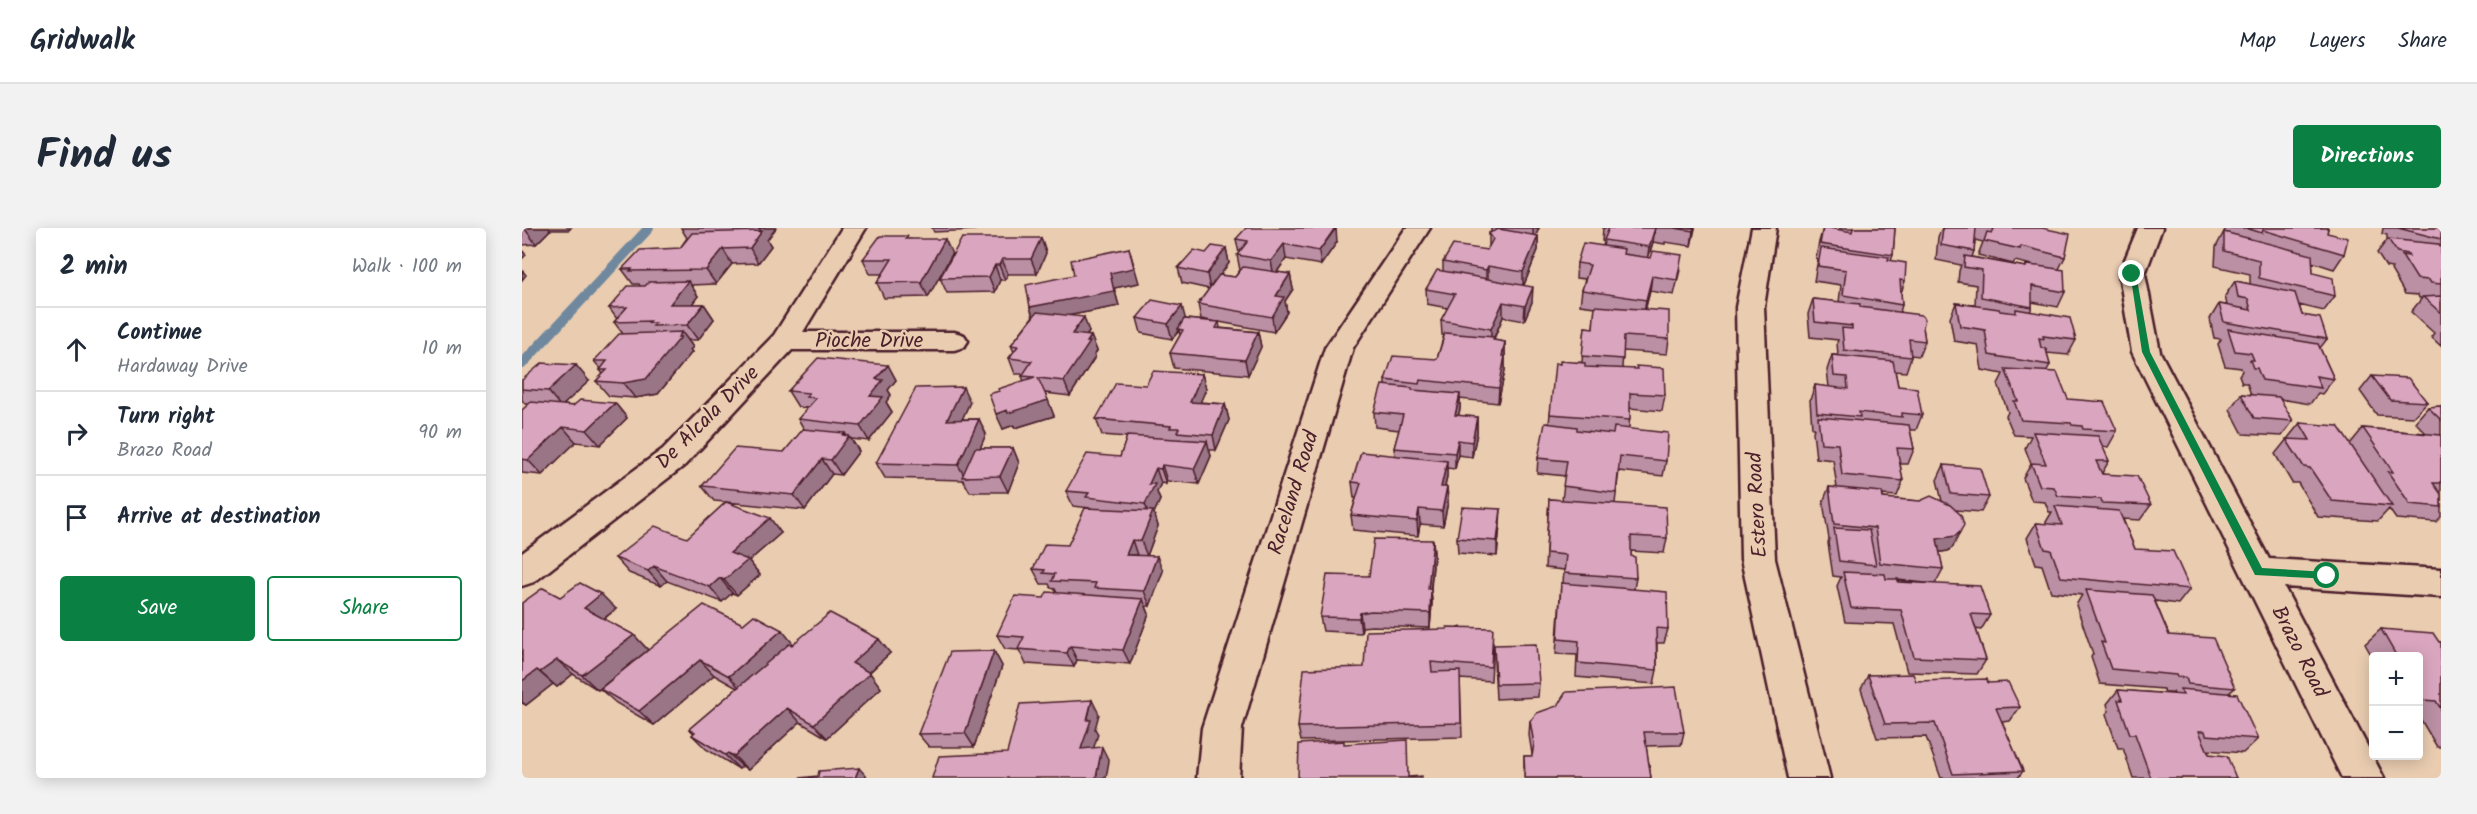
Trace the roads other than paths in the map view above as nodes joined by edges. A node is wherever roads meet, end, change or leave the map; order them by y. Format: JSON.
{"nodes":[{"id":1,"x":854,"y":228,"type":"edge"},
{"id":2,"x":1418,"y":228,"type":"edge"},
{"id":3,"x":1764,"y":228,"type":"edge"},
{"id":4,"x":2150,"y":228,"type":"edge"},
{"id":5,"x":784,"y":341,"type":"junction"},
{"id":6,"x":954,"y":341,"type":"dead end"},
{"id":7,"x":522,"y":572,"type":"edge"},
{"id":8,"x":2259,"y":572,"type":"junction"},
{"id":9,"x":2441,"y":583,"type":"edge"},
{"id":10,"x":1218,"y":778,"type":"edge"},
{"id":11,"x":1809,"y":778,"type":"edge"},
{"id":12,"x":2363,"y":778,"type":"edge"}],
"edges":[{"from":1,"to":5,"type":"street","name":"De Alcala Drive"},
{"from":2,"to":10,"type":"street","name":"Raceland Road"},
{"from":3,"to":11,"type":"street","name":"Estero Road"},
{"from":4,"to":8,"type":"street","name":"Brazo Road"},
{"from":5,"to":6,"type":"street","name":"Pioche Drive"},
{"from":5,"to":7,"type":"street","name":"De Alcala Drive"},
{"from":8,"to":9,"type":"street"},
{"from":8,"to":12,"type":"street","name":"Brazo Road"}]}
